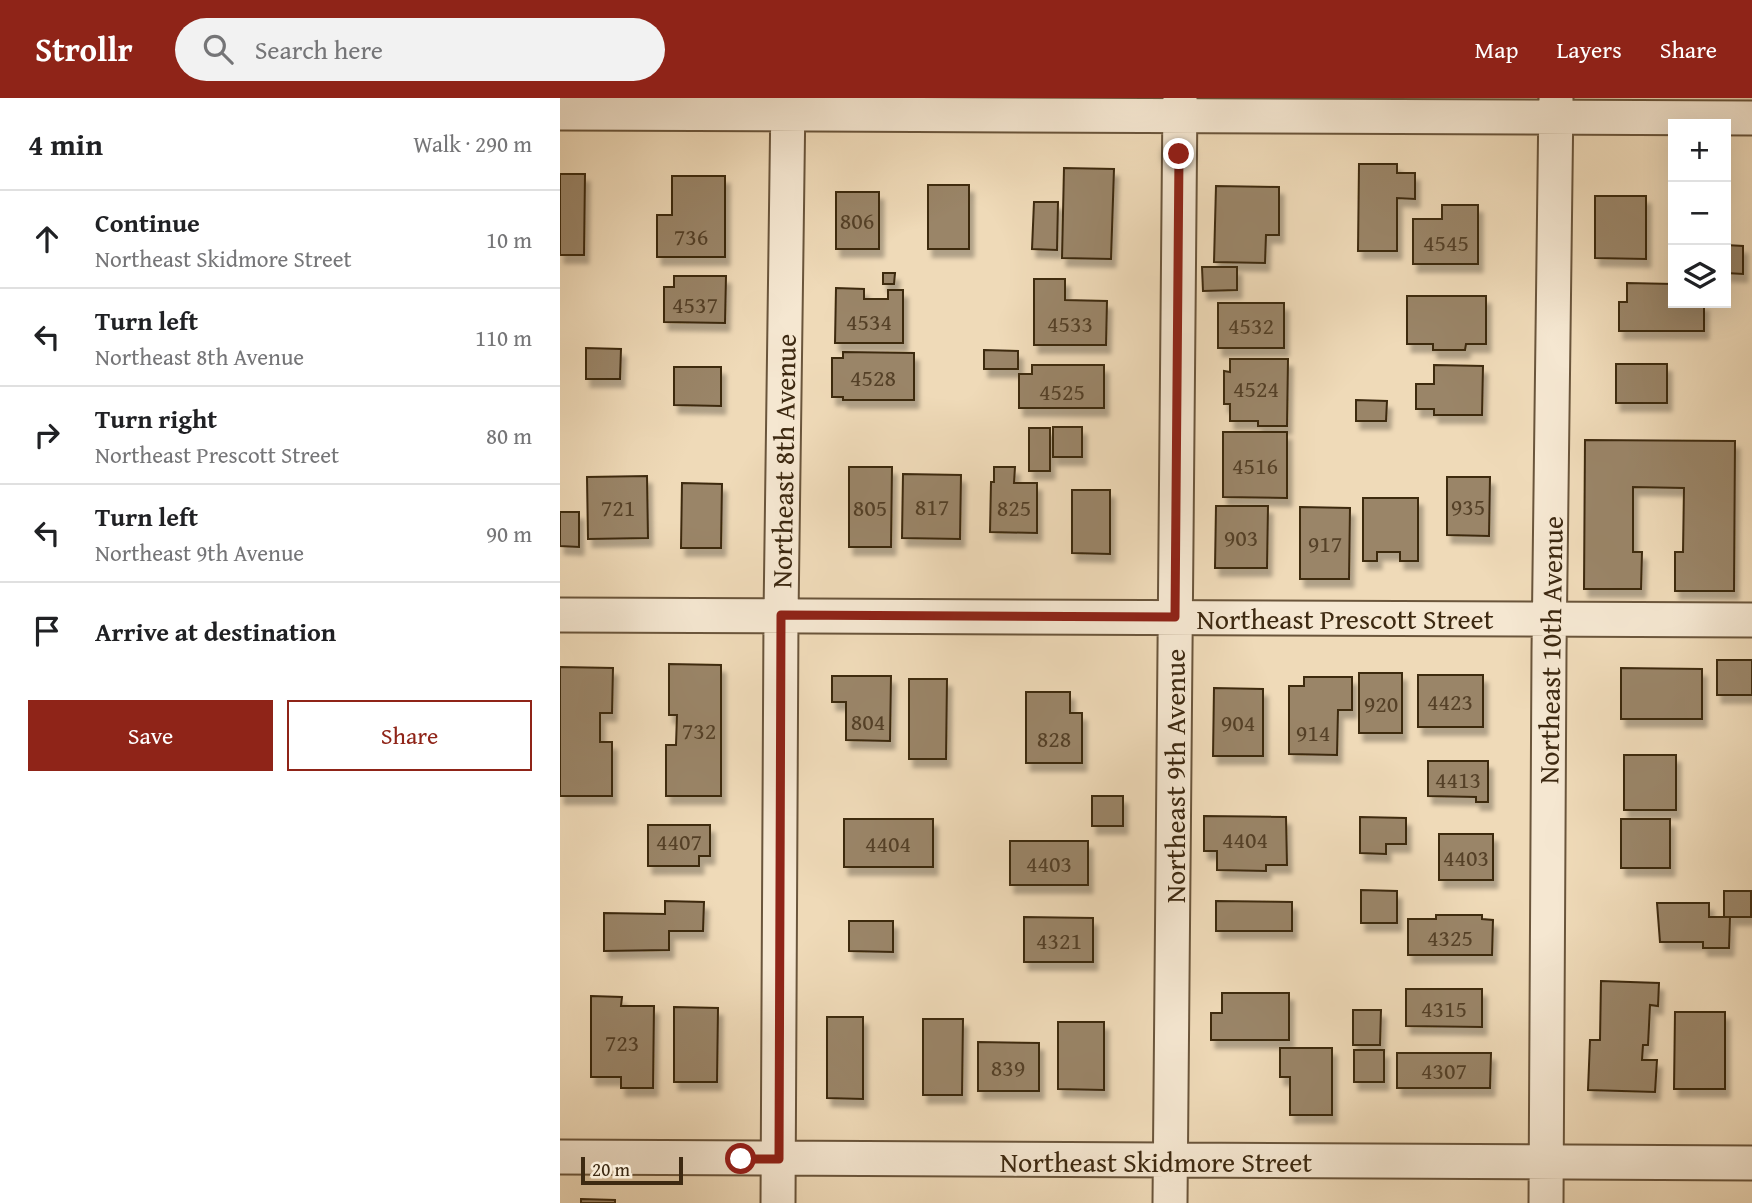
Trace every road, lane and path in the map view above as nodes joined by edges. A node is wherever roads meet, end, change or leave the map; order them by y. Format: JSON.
{"nodes":[{"id":1,"x":788,"y":106,"type":"edge"},
{"id":2,"x":1180,"y":107,"type":"edge"},
{"id":3,"x":1555,"y":108,"type":"edge"},
{"id":4,"x":560,"y":113,"type":"edge"},
{"id":5,"x":1752,"y":118,"type":"edge"},
{"id":6,"x":560,"y":615,"type":"edge"},
{"id":7,"x":781,"y":615,"type":"junction"},
{"id":8,"x":1175,"y":617,"type":"junction"},
{"id":9,"x":1549,"y":620,"type":"junction"},
{"id":10,"x":1752,"y":620,"type":"edge"},
{"id":11,"x":560,"y":1157,"type":"edge"},
{"id":12,"x":779,"y":1159,"type":"junction"},
{"id":13,"x":1170,"y":1161,"type":"junction"},
{"id":14,"x":1546,"y":1163,"type":"junction"},
{"id":15,"x":1752,"y":1163,"type":"edge"},
{"id":16,"x":778,"y":1203,"type":"edge"},
{"id":17,"x":1170,"y":1203,"type":"edge"},
{"id":18,"x":1546,"y":1203,"type":"edge"}],
"edges":[{"from":1,"to":2,"type":"street"},
{"from":1,"to":4,"type":"street"},
{"from":1,"to":7,"type":"street","name":"Northeast 8th Avenue"},
{"from":2,"to":3,"type":"street"},
{"from":2,"to":8,"type":"street","name":"Northeast 9th Avenue"},
{"from":3,"to":5,"type":"street"},
{"from":3,"to":9,"type":"street","name":"Northeast 10th Avenue"},
{"from":6,"to":7,"type":"street","name":"Northeast Prescott Street"},
{"from":7,"to":8,"type":"street","name":"Northeast Prescott Street"},
{"from":7,"to":12,"type":"street","name":"Northeast 8th Avenue"},
{"from":8,"to":9,"type":"street","name":"Northeast Prescott Street"},
{"from":8,"to":13,"type":"street","name":"Northeast 9th Avenue"},
{"from":9,"to":10,"type":"street","name":"Northeast Prescott Street"},
{"from":9,"to":14,"type":"street","name":"Northeast 10th Avenue"},
{"from":11,"to":12,"type":"street","name":"Northeast Skidmore Street"},
{"from":12,"to":13,"type":"street","name":"Northeast Skidmore Street"},
{"from":12,"to":16,"type":"street","name":"Northeast 8th Avenue"},
{"from":13,"to":14,"type":"street","name":"Northeast Skidmore Street"},
{"from":13,"to":17,"type":"street","name":"Northeast 9th Avenue"},
{"from":14,"to":15,"type":"street","name":"Northeast Skidmore Street"},
{"from":14,"to":18,"type":"street","name":"Northeast 10th Avenue"}]}
